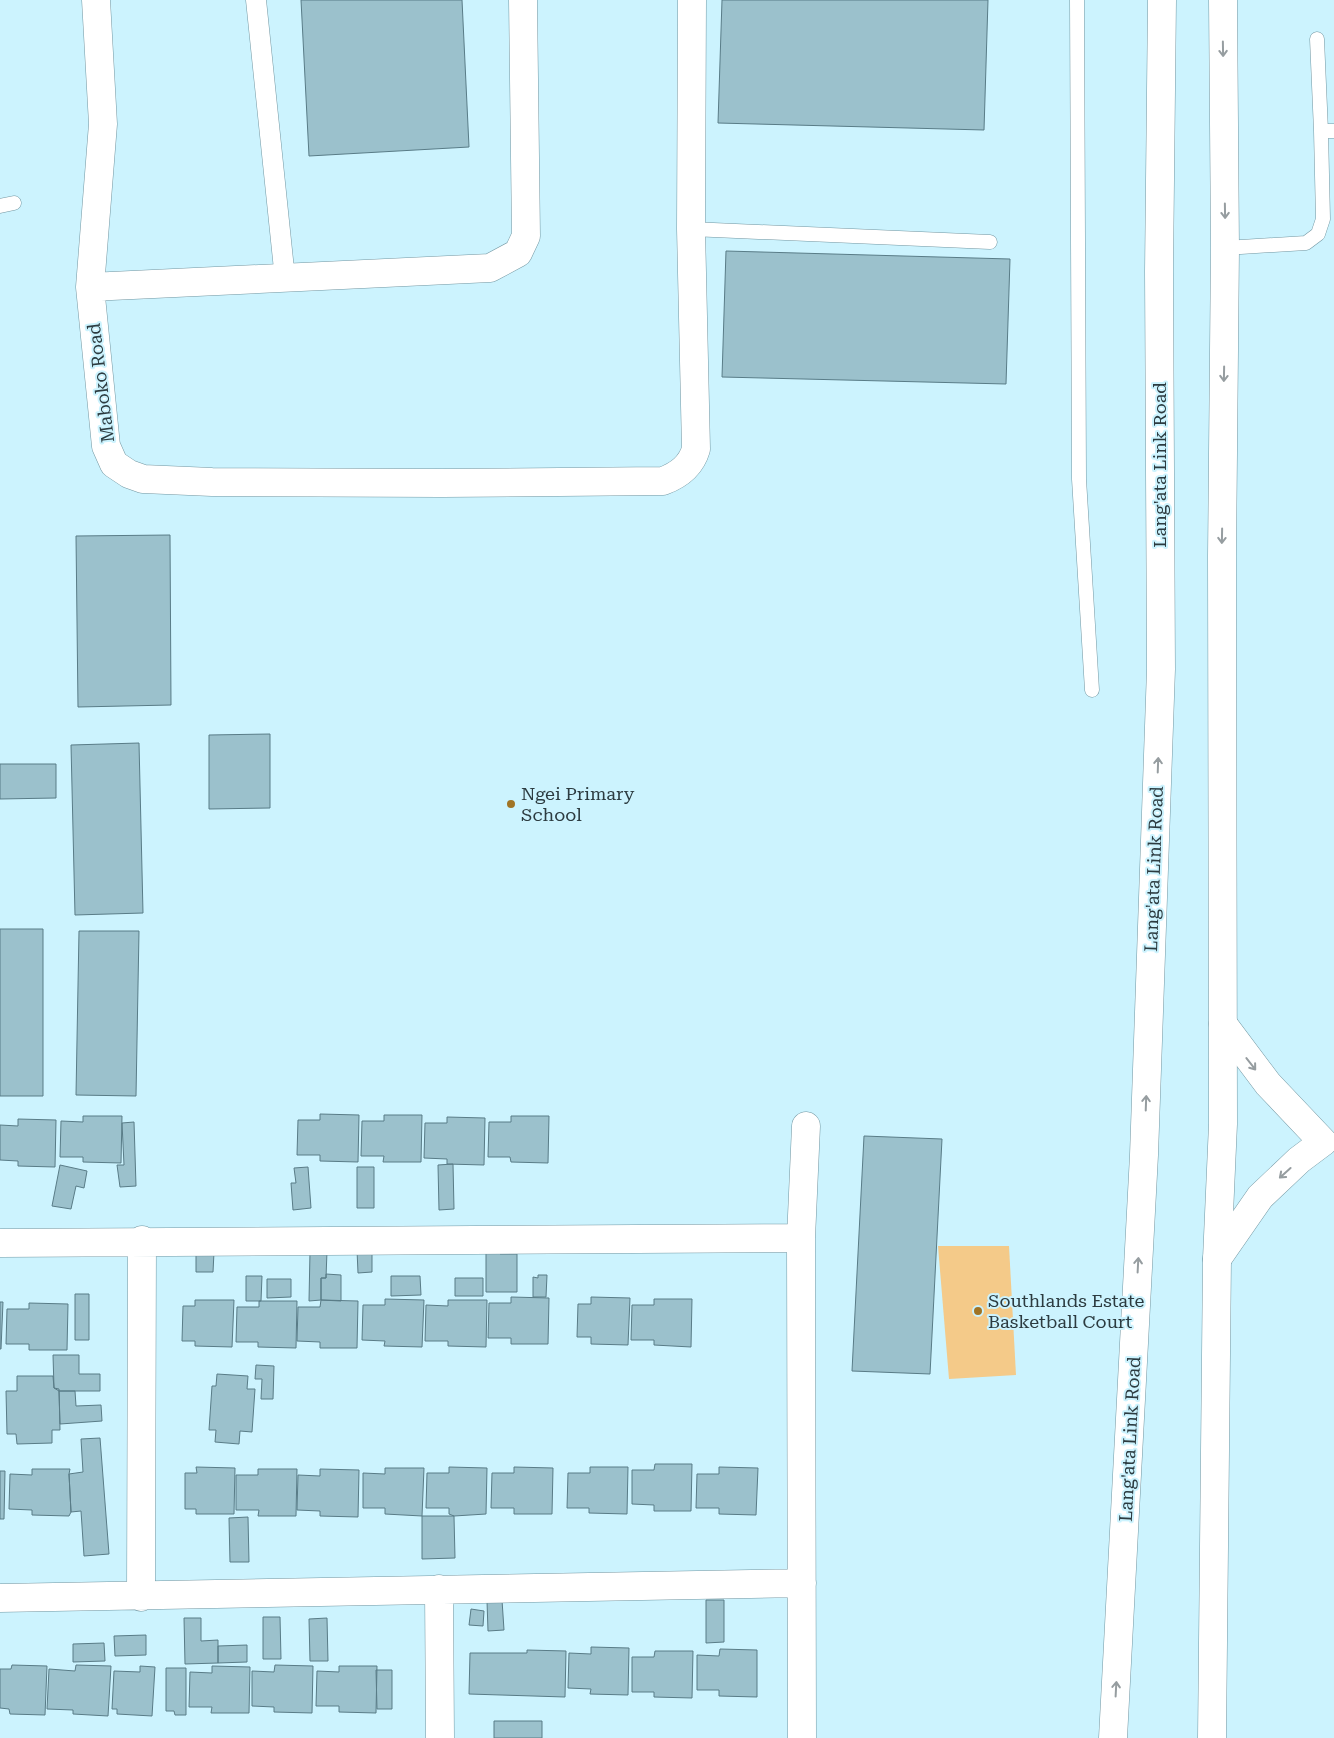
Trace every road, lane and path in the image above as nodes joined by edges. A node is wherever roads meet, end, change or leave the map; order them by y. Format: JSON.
{"nodes":[{"id":1,"x":96,"y":0,"type":"edge"},
{"id":2,"x":256,"y":0,"type":"edge"},
{"id":3,"x":523,"y":0,"type":"edge"},
{"id":4,"x":692,"y":0,"type":"edge"},
{"id":5,"x":1077,"y":0,"type":"edge"},
{"id":6,"x":1162,"y":0,"type":"edge"},
{"id":7,"x":1223,"y":0,"type":"edge"},
{"id":8,"x":1317,"y":39,"type":"dead end"},
{"id":9,"x":1328,"y":131,"type":"edge"},
{"id":10,"x":14,"y":203,"type":"dead end"},
{"id":11,"x":0,"y":206,"type":"edge"},
{"id":12,"x":690,"y":229,"type":"junction"},
{"id":13,"x":990,"y":242,"type":"dead end"},
{"id":14,"x":1225,"y":248,"type":"junction"},
{"id":15,"x":285,"y":278,"type":"junction"},
{"id":16,"x":90,"y":287,"type":"junction"},
{"id":17,"x":1092,"y":690,"type":"dead end"},
{"id":18,"x":1224,"y":1024,"type":"junction"},
{"id":19,"x":806,"y":1126,"type":"dead end"},
{"id":20,"x":1328,"y":1143,"type":"edge"},
{"id":21,"x":801,"y":1238,"type":"junction"},
{"id":22,"x":142,"y":1240,"type":"junction"},
{"id":23,"x":0,"y":1243,"type":"edge"},
{"id":24,"x":1217,"y":1259,"type":"junction"},
{"id":25,"x":802,"y":1583,"type":"junction"},
{"id":26,"x":439,"y":1589,"type":"junction"},
{"id":27,"x":140,"y":1597,"type":"junction"},
{"id":28,"x":0,"y":1598,"type":"edge"},
{"id":29,"x":440,"y":1738,"type":"edge"},
{"id":30,"x":802,"y":1738,"type":"edge"},
{"id":31,"x":1113,"y":1738,"type":"edge"},
{"id":32,"x":1212,"y":1738,"type":"edge"}],
"edges":[{"from":1,"to":16,"type":"street","name":"Maboko Road"},
{"from":2,"to":15,"type":"street"},
{"from":3,"to":15,"type":"street"},
{"from":4,"to":12,"type":"street","name":"Maboko Road"},
{"from":5,"to":17,"type":"lane"},
{"from":31,"to":6,"type":"street","name":"Lang'ata Link Road","one_way":true},
{"from":7,"to":14,"type":"street","one_way":true},
{"from":8,"to":9,"type":"lane"},
{"from":9,"to":14,"type":"lane"},
{"from":10,"to":11,"type":"lane"},
{"from":12,"to":13,"type":"lane"},
{"from":12,"to":16,"type":"street","name":"Maboko Road"},
{"from":14,"to":18,"type":"street","one_way":true},
{"from":15,"to":16,"type":"street"},
{"from":18,"to":20,"type":"street","one_way":true},
{"from":18,"to":24,"type":"street"},
{"from":19,"to":21,"type":"street"},
{"from":20,"to":24,"type":"street","one_way":true},
{"from":21,"to":22,"type":"street"},
{"from":21,"to":25,"type":"street"},
{"from":22,"to":23,"type":"street"},
{"from":22,"to":27,"type":"street"},
{"from":24,"to":32,"type":"street"},
{"from":25,"to":26,"type":"street"},
{"from":25,"to":30,"type":"street"},
{"from":26,"to":27,"type":"street"},
{"from":26,"to":29,"type":"street"},
{"from":27,"to":28,"type":"street"}]}
